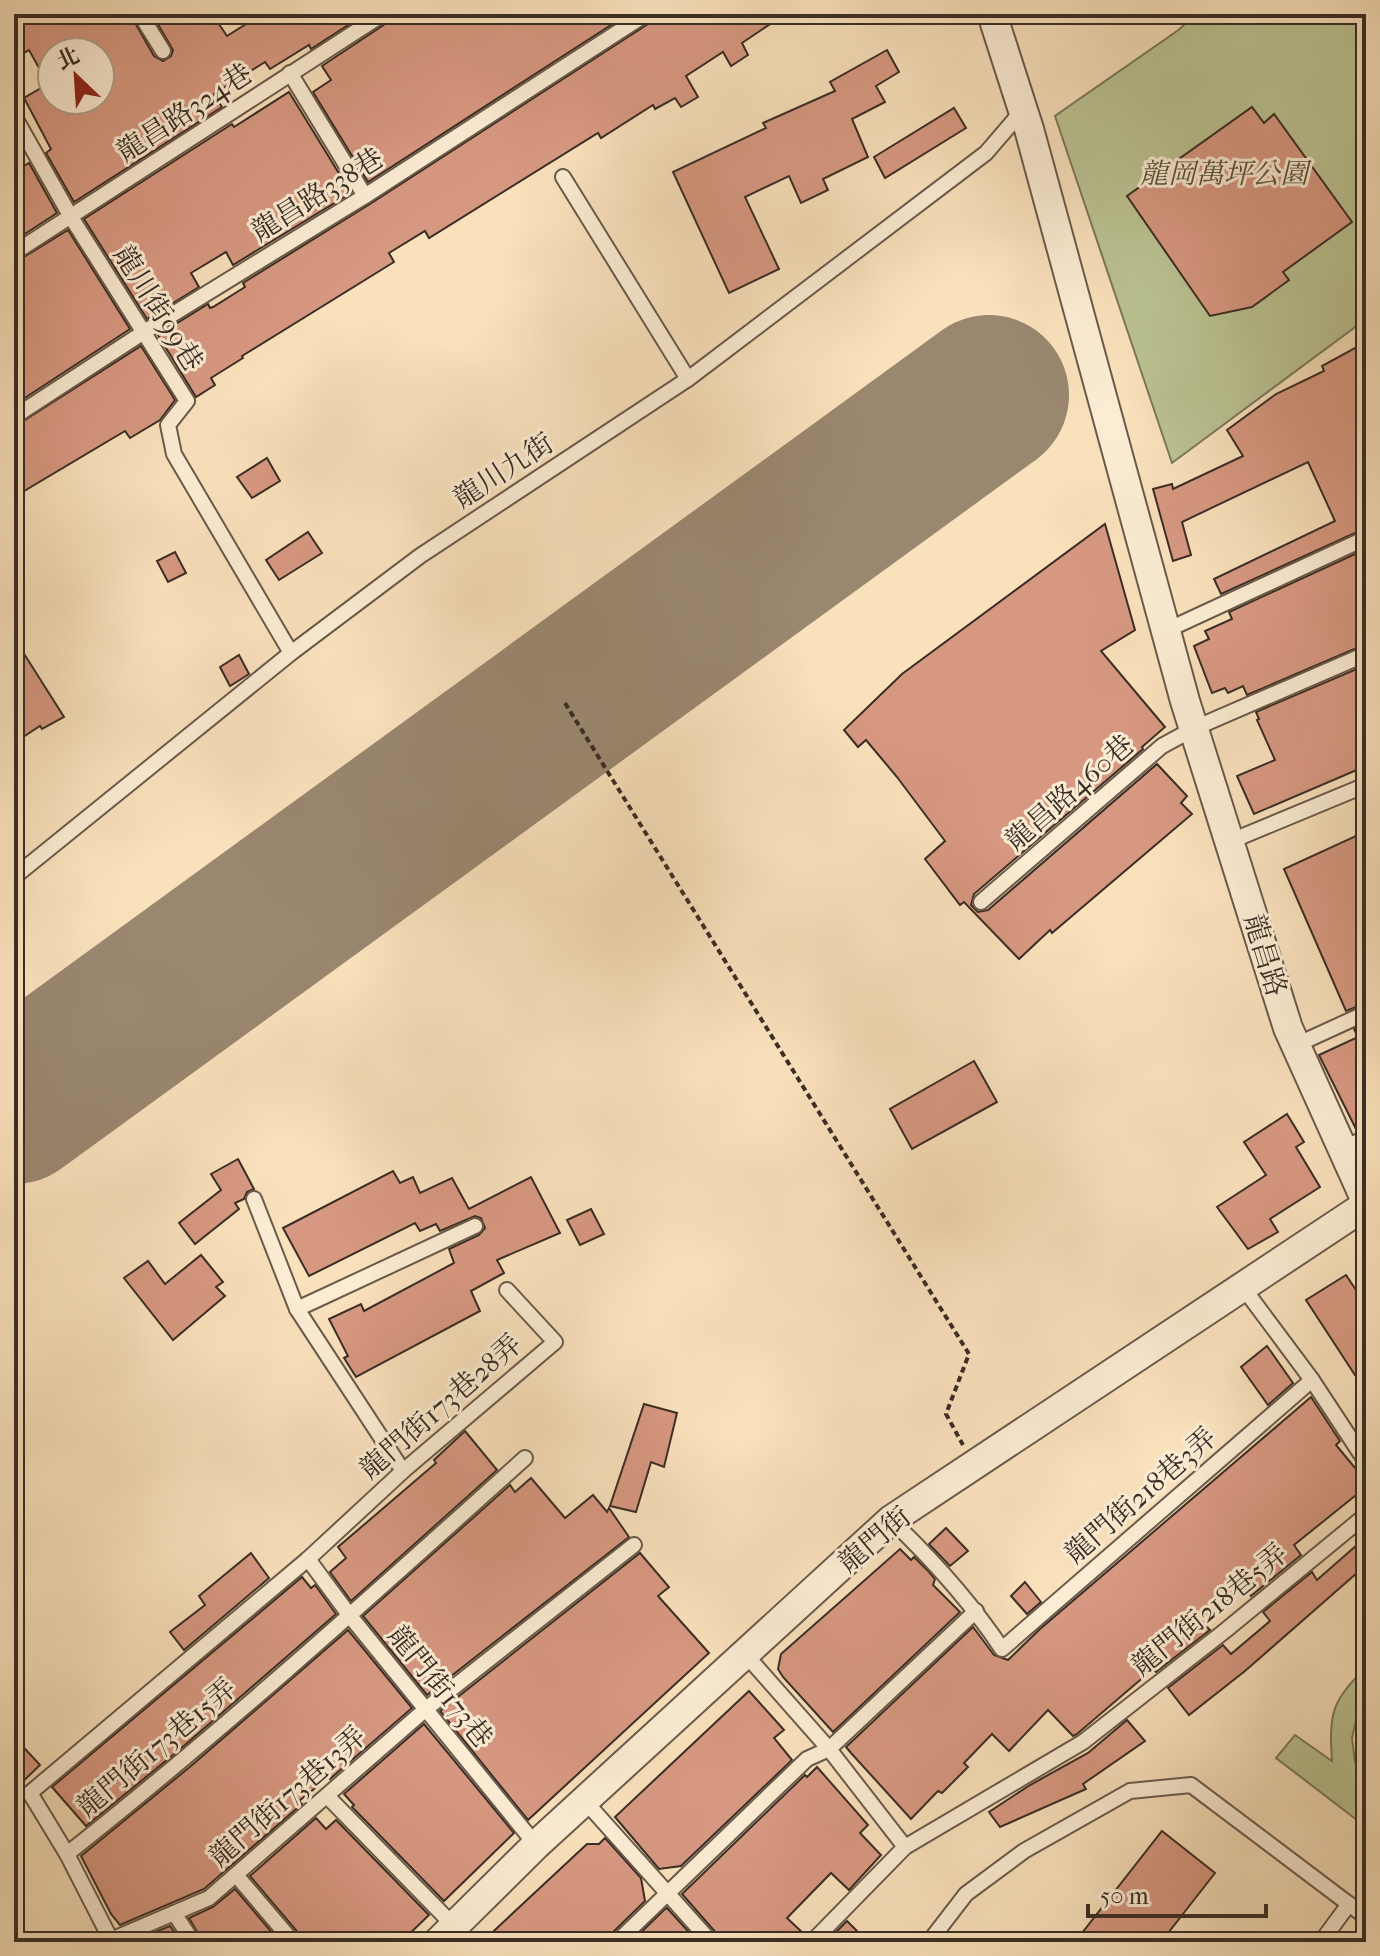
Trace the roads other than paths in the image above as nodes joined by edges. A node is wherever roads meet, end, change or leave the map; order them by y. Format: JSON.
{"nodes":[{"id":1,"x":140,"y":14,"type":"edge"},
{"id":2,"x":383,"y":14,"type":"edge"},
{"id":3,"x":646,"y":14,"type":"edge"},
{"id":4,"x":992,"y":14,"type":"edge"},
{"id":5,"x":163,"y":51,"type":"dead end"},
{"id":6,"x":290,"y":73,"type":"junction"},
{"id":7,"x":1022,"y":111,"type":"junction"},
{"id":8,"x":14,"y":116,"type":"edge"},
{"id":9,"x":563,"y":177,"type":"dead end"},
{"id":10,"x":365,"y":196,"type":"junction"},
{"id":11,"x":71,"y":217,"type":"junction"},
{"id":12,"x":14,"y":253,"type":"edge"},
{"id":13,"x":144,"y":332,"type":"junction"},
{"id":14,"x":688,"y":379,"type":"junction"},
{"id":15,"x":14,"y":417,"type":"edge"},
{"id":16,"x":1366,"y":538,"type":"edge"},
{"id":17,"x":1165,"y":631,"type":"junction"},
{"id":18,"x":291,"y":653,"type":"junction"},
{"id":19,"x":1366,"y":654,"type":"edge"},
{"id":20,"x":1195,"y":728,"type":"junction"},
{"id":21,"x":1366,"y":785,"type":"edge"},
{"id":22,"x":1231,"y":841,"type":"junction"},
{"id":23,"x":14,"y":877,"type":"edge"},
{"id":24,"x":981,"y":902,"type":"dead end"},
{"id":25,"x":1366,"y":1013,"type":"edge"},
{"id":26,"x":1294,"y":1047,"type":"junction"},
{"id":27,"x":1354,"y":1143,"type":"edge"},
{"id":28,"x":254,"y":1199,"type":"dead end"},
{"id":29,"x":1366,"y":1203,"type":"edge"},
{"id":30,"x":475,"y":1226,"type":"dead end"},
{"id":31,"x":1242,"y":1286,"type":"junction"},
{"id":32,"x":507,"y":1290,"type":"dead end"},
{"id":33,"x":297,"y":1309,"type":"junction"},
{"id":34,"x":1312,"y":1380,"type":"junction"},
{"id":35,"x":525,"y":1458,"type":"dead end"},
{"id":36,"x":1366,"y":1462,"type":"edge"},
{"id":37,"x":403,"y":1471,"type":"junction"},
{"id":38,"x":1366,"y":1515,"type":"edge"},
{"id":39,"x":891,"y":1520,"type":"junction"},
{"id":40,"x":634,"y":1545,"type":"dead end"},
{"id":41,"x":308,"y":1559,"type":"junction"},
{"id":42,"x":976,"y":1611,"type":"junction"},
{"id":43,"x":350,"y":1616,"type":"junction"},
{"id":44,"x":746,"y":1655,"type":"junction"},
{"id":45,"x":426,"y":1709,"type":"junction"},
{"id":46,"x":829,"y":1749,"type":"junction"},
{"id":47,"x":328,"y":1797,"type":"junction"},
{"id":48,"x":584,"y":1800,"type":"junction"},
{"id":49,"x":536,"y":1845,"type":"junction"},
{"id":50,"x":905,"y":1847,"type":"junction"},
{"id":51,"x":67,"y":1854,"type":"junction"},
{"id":52,"x":236,"y":1875,"type":"junction"},
{"id":53,"x":667,"y":1895,"type":"junction"},
{"id":54,"x":1349,"y":1904,"type":"junction"},
{"id":55,"x":174,"y":1913,"type":"junction"},
{"id":56,"x":1366,"y":1917,"type":"edge"},
{"id":57,"x":446,"y":1934,"type":"edge"},
{"id":58,"x":111,"y":1940,"type":"joint"},
{"id":59,"x":193,"y":1942,"type":"edge"},
{"id":60,"x":293,"y":1942,"type":"edge"},
{"id":61,"x":617,"y":1942,"type":"edge"},
{"id":62,"x":711,"y":1942,"type":"edge"},
{"id":63,"x":812,"y":1942,"type":"edge"},
{"id":64,"x":929,"y":1942,"type":"edge"},
{"id":65,"x":1321,"y":1942,"type":"edge"}],
"edges":[{"from":1,"to":5,"type":"lane"},
{"from":2,"to":6,"type":"lane","name":"龍昌路324巷"},
{"from":3,"to":10,"type":"lane","name":"龍昌路338巷"},
{"from":4,"to":7,"type":"street","name":"龍昌路"},
{"from":6,"to":10,"type":"lane"},
{"from":6,"to":11,"type":"lane","name":"龍昌路324巷"},
{"from":7,"to":14,"type":"lane","name":"龍川九街"},
{"from":7,"to":17,"type":"street","name":"龍昌路"},
{"from":8,"to":11,"type":"lane","name":"龍川街99巷"},
{"from":9,"to":14,"type":"lane"},
{"from":10,"to":13,"type":"lane","name":"龍昌路338巷"},
{"from":11,"to":12,"type":"lane","name":"龍昌路324巷"},
{"from":11,"to":13,"type":"lane","name":"龍川街99巷"},
{"from":13,"to":15,"type":"lane","name":"龍昌路338巷"},
{"from":13,"to":18,"type":"lane","name":"龍川街99巷"},
{"from":14,"to":18,"type":"lane","name":"龍川九街"},
{"from":16,"to":17,"type":"lane"},
{"from":17,"to":20,"type":"street","name":"龍昌路"},
{"from":18,"to":23,"type":"lane","name":"龍川九街"},
{"from":19,"to":20,"type":"lane","name":"龍昌路460巷"},
{"from":20,"to":22,"type":"street","name":"龍昌路"},
{"from":20,"to":24,"type":"lane","name":"龍昌路460巷"},
{"from":21,"to":22,"type":"lane"},
{"from":22,"to":26,"type":"street","name":"龍昌路"},
{"from":25,"to":26,"type":"lane"},
{"from":26,"to":27,"type":"street","name":"龍昌路"},
{"from":27,"to":29,"type":"street","name":"龍昌路"},
{"from":28,"to":33,"type":"lane"},
{"from":29,"to":31,"type":"street","name":"龍門街"},
{"from":30,"to":33,"type":"lane"},
{"from":31,"to":34,"type":"lane"},
{"from":31,"to":39,"type":"street","name":"龍門街"},
{"from":32,"to":37,"type":"lane","name":"龍門街173巷28弄"},
{"from":33,"to":37,"type":"lane"},
{"from":34,"to":36,"type":"lane"},
{"from":34,"to":42,"type":"lane","name":"龍門街218巷3弄"},
{"from":35,"to":43,"type":"lane","name":"龍門街173巷15弄"},
{"from":37,"to":41,"type":"lane","name":"龍門街173巷28弄"},
{"from":38,"to":50,"type":"lane","name":"龍門街218巷5弄"},
{"from":39,"to":42,"type":"lane"},
{"from":39,"to":44,"type":"street","name":"龍門街"},
{"from":40,"to":45,"type":"lane","name":"龍門街173巷13弄"},
{"from":41,"to":43,"type":"lane","name":"龍門街173巷"},
{"from":41,"to":51,"type":"lane","name":"龍門街173巷28弄"},
{"from":42,"to":46,"type":"lane"},
{"from":43,"to":45,"type":"lane","name":"龍門街173巷"},
{"from":43,"to":51,"type":"lane","name":"龍門街173巷15弄"},
{"from":44,"to":46,"type":"lane"},
{"from":44,"to":48,"type":"street","name":"龍門街"},
{"from":45,"to":47,"type":"lane","name":"龍門街173巷13弄"},
{"from":45,"to":49,"type":"lane","name":"龍門街173巷"},
{"from":46,"to":50,"type":"lane"},
{"from":46,"to":53,"type":"lane"},
{"from":47,"to":52,"type":"lane","name":"龍門街173巷13弄"},
{"from":47,"to":57,"type":"lane"},
{"from":48,"to":49,"type":"street","name":"龍門街"},
{"from":48,"to":53,"type":"lane"},
{"from":49,"to":57,"type":"street","name":"龍門街"},
{"from":50,"to":63,"type":"lane","name":"龍門街218巷5弄"},
{"from":51,"to":58,"type":"lane","name":"龍門街173巷15弄"},
{"from":52,"to":55,"type":"lane","name":"龍門街173巷13弄"},
{"from":52,"to":60,"type":"lane"},
{"from":53,"to":61,"type":"lane"},
{"from":53,"to":62,"type":"lane"},
{"from":54,"to":56,"type":"lane"},
{"from":54,"to":64,"type":"lane"},
{"from":54,"to":65,"type":"lane"},
{"from":55,"to":58,"type":"lane","name":"龍門街173巷13弄"},
{"from":55,"to":59,"type":"lane"}]}
